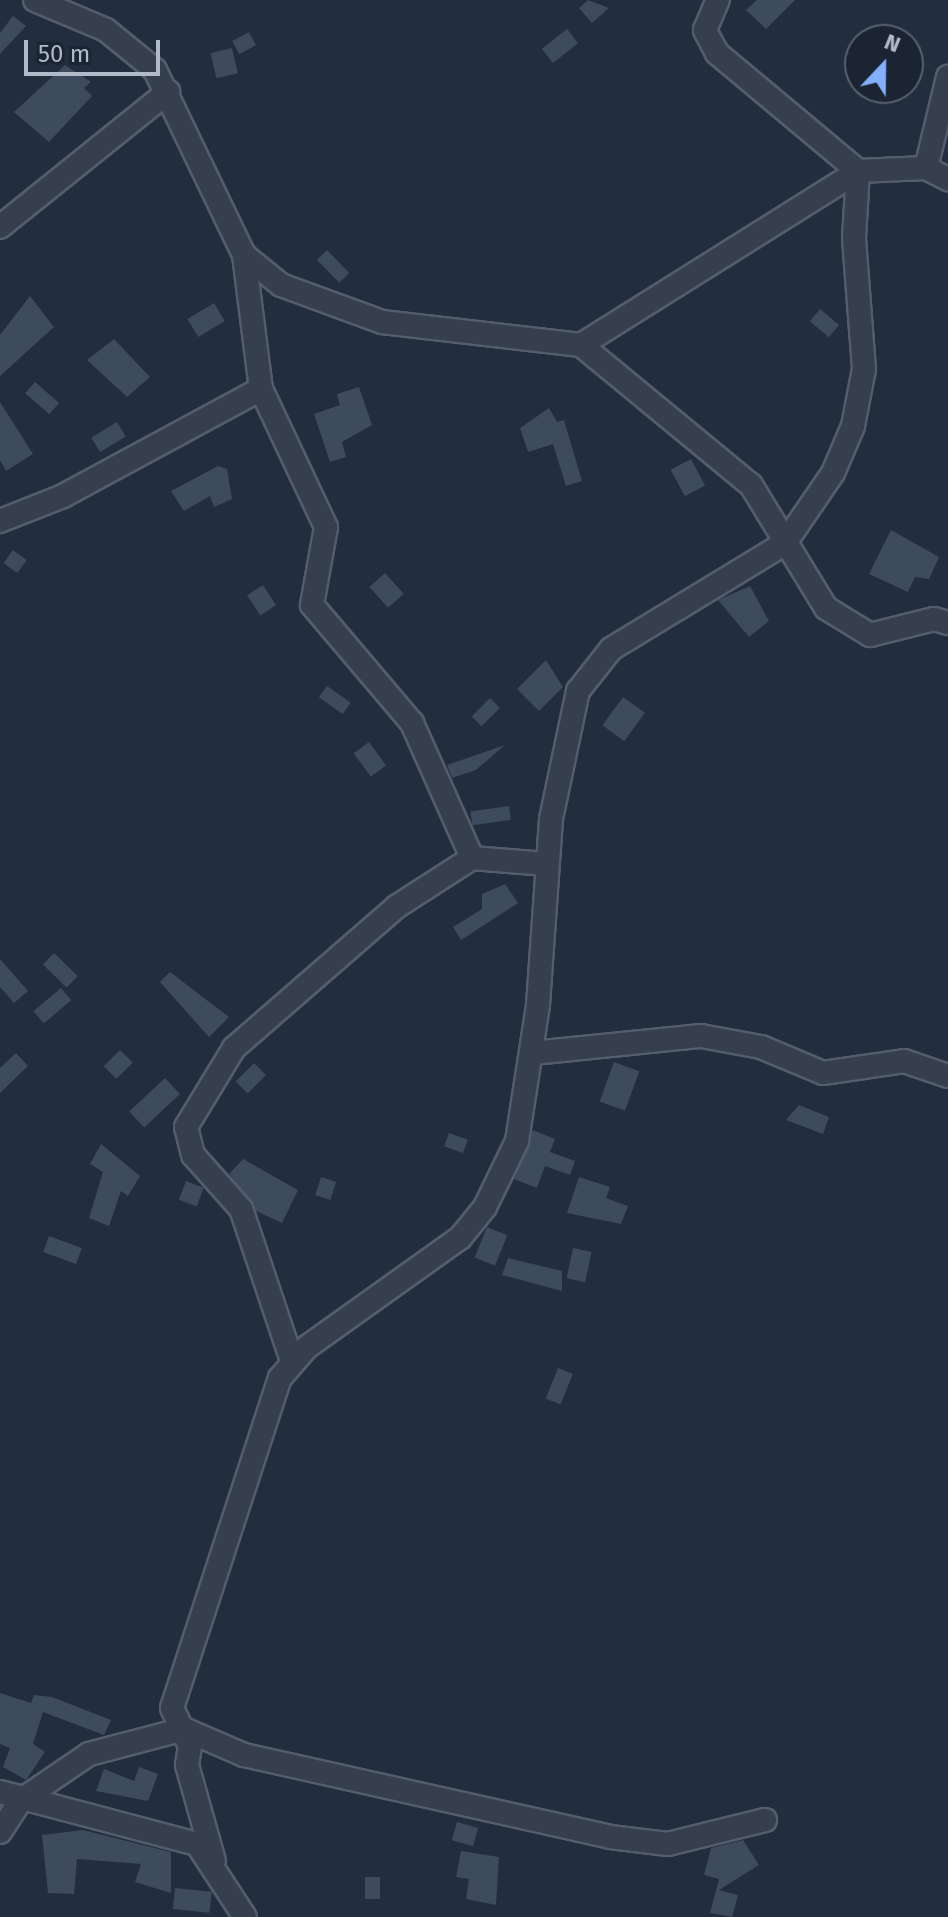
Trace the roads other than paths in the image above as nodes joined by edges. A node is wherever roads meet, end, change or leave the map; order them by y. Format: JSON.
{"nodes":[{"id":1,"x":35,"y":0,"type":"edge"},
{"id":2,"x":718,"y":0,"type":"edge"},
{"id":3,"x":948,"y":77,"type":"edge"},
{"id":4,"x":168,"y":92,"type":"junction"},
{"id":5,"x":926,"y":168,"type":"junction"},
{"id":6,"x":858,"y":171,"type":"junction"},
{"id":7,"x":948,"y":179,"type":"edge"},
{"id":8,"x":0,"y":227,"type":"edge"},
{"id":9,"x":244,"y":255,"type":"junction"},
{"id":10,"x":581,"y":345,"type":"junction"},
{"id":11,"x":261,"y":389,"type":"junction"},
{"id":12,"x":0,"y":521,"type":"edge"},
{"id":13,"x":785,"y":543,"type":"junction"},
{"id":14,"x":948,"y":623,"type":"edge"},
{"id":15,"x":472,"y":858,"type":"junction"},
{"id":16,"x":546,"y":864,"type":"junction"},
{"id":17,"x":533,"y":1053,"type":"junction"},
{"id":18,"x":948,"y":1076,"type":"edge"},
{"id":19,"x":292,"y":1361,"type":"junction"},
{"id":20,"x":184,"y":1729,"type":"junction"},
{"id":21,"x":10,"y":1796,"type":"edge"},
{"id":22,"x":765,"y":1820,"type":"dead end"},
{"id":23,"x":0,"y":1832,"type":"edge"},
{"id":24,"x":214,"y":1861,"type":"junction"},
{"id":25,"x":245,"y":1917,"type":"edge"}],
"edges":[{"from":1,"to":4,"type":"street"},
{"from":2,"to":6,"type":"street"},
{"from":3,"to":5,"type":"street"},
{"from":4,"to":8,"type":"street"},
{"from":4,"to":9,"type":"street"},
{"from":5,"to":6,"type":"street"},
{"from":5,"to":7,"type":"street"},
{"from":6,"to":10,"type":"street"},
{"from":6,"to":13,"type":"street"},
{"from":9,"to":10,"type":"street"},
{"from":9,"to":11,"type":"street"},
{"from":10,"to":13,"type":"street"},
{"from":11,"to":12,"type":"street"},
{"from":11,"to":15,"type":"street"},
{"from":13,"to":14,"type":"street"},
{"from":13,"to":16,"type":"street"},
{"from":15,"to":16,"type":"street"},
{"from":15,"to":19,"type":"street"},
{"from":16,"to":17,"type":"street"},
{"from":17,"to":18,"type":"street"},
{"from":17,"to":19,"type":"street"},
{"from":19,"to":20,"type":"street"},
{"from":20,"to":21,"type":"street"},
{"from":20,"to":22,"type":"street"},
{"from":20,"to":24,"type":"street"},
{"from":21,"to":23,"type":"street"},
{"from":21,"to":24,"type":"street"},
{"from":24,"to":25,"type":"street"}]}
